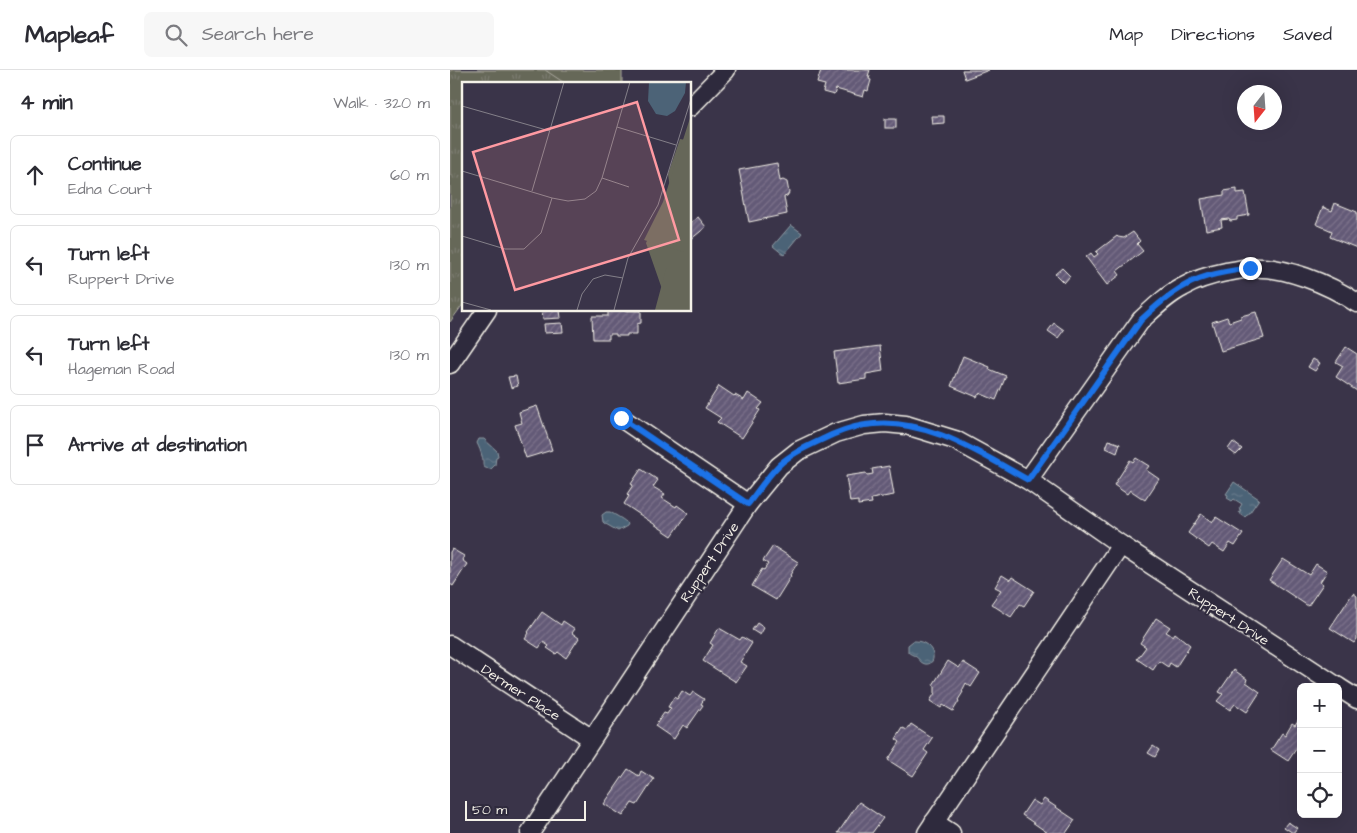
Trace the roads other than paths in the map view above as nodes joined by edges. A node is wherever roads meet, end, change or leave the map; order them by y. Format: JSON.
{"nodes":[{"id":1,"x":726,"y":70,"type":"edge"},
{"id":2,"x":691,"y":105,"type":"edge"},
{"id":3,"x":1357,"y":303,"type":"edge"},
{"id":4,"x":486,"y":311,"type":"edge"},
{"id":5,"x":450,"y":364,"type":"edge"},
{"id":6,"x":621,"y":418,"type":"dead end"},
{"id":7,"x":1028,"y":480,"type":"junction"},
{"id":8,"x":748,"y":504,"type":"junction"},
{"id":9,"x":1120,"y":545,"type":"junction"},
{"id":10,"x":450,"y":645,"type":"edge"},
{"id":11,"x":1332,"y":683,"type":"edge"},
{"id":12,"x":1342,"y":690,"type":"edge"},
{"id":13,"x":1357,"y":699,"type":"edge"},
{"id":14,"x":592,"y":739,"type":"junction"},
{"id":15,"x":931,"y":828,"type":"edge"},
{"id":16,"x":530,"y":833,"type":"edge"},
{"id":17,"x":951,"y":833,"type":"edge"}],
"edges":[{"from":1,"to":2,"type":"street"},
{"from":3,"to":7,"type":"street"},
{"from":4,"to":5,"type":"street"},
{"from":6,"to":8,"type":"street"},
{"from":7,"to":8,"type":"street","name":"Ruppert Drive"},
{"from":7,"to":9,"type":"street","name":"Ruppert Drive"},
{"from":8,"to":14,"type":"street","name":"Ruppert Drive"},
{"from":9,"to":11,"type":"street","name":"Ruppert Drive"},
{"from":9,"to":15,"type":"street"},
{"from":10,"to":14,"type":"street","name":"Dermer Place"},
{"from":12,"to":13,"type":"street","name":"Ruppert Drive"},
{"from":14,"to":16,"type":"street","name":"Ruppert Drive"},
{"from":15,"to":17,"type":"street"}]}
